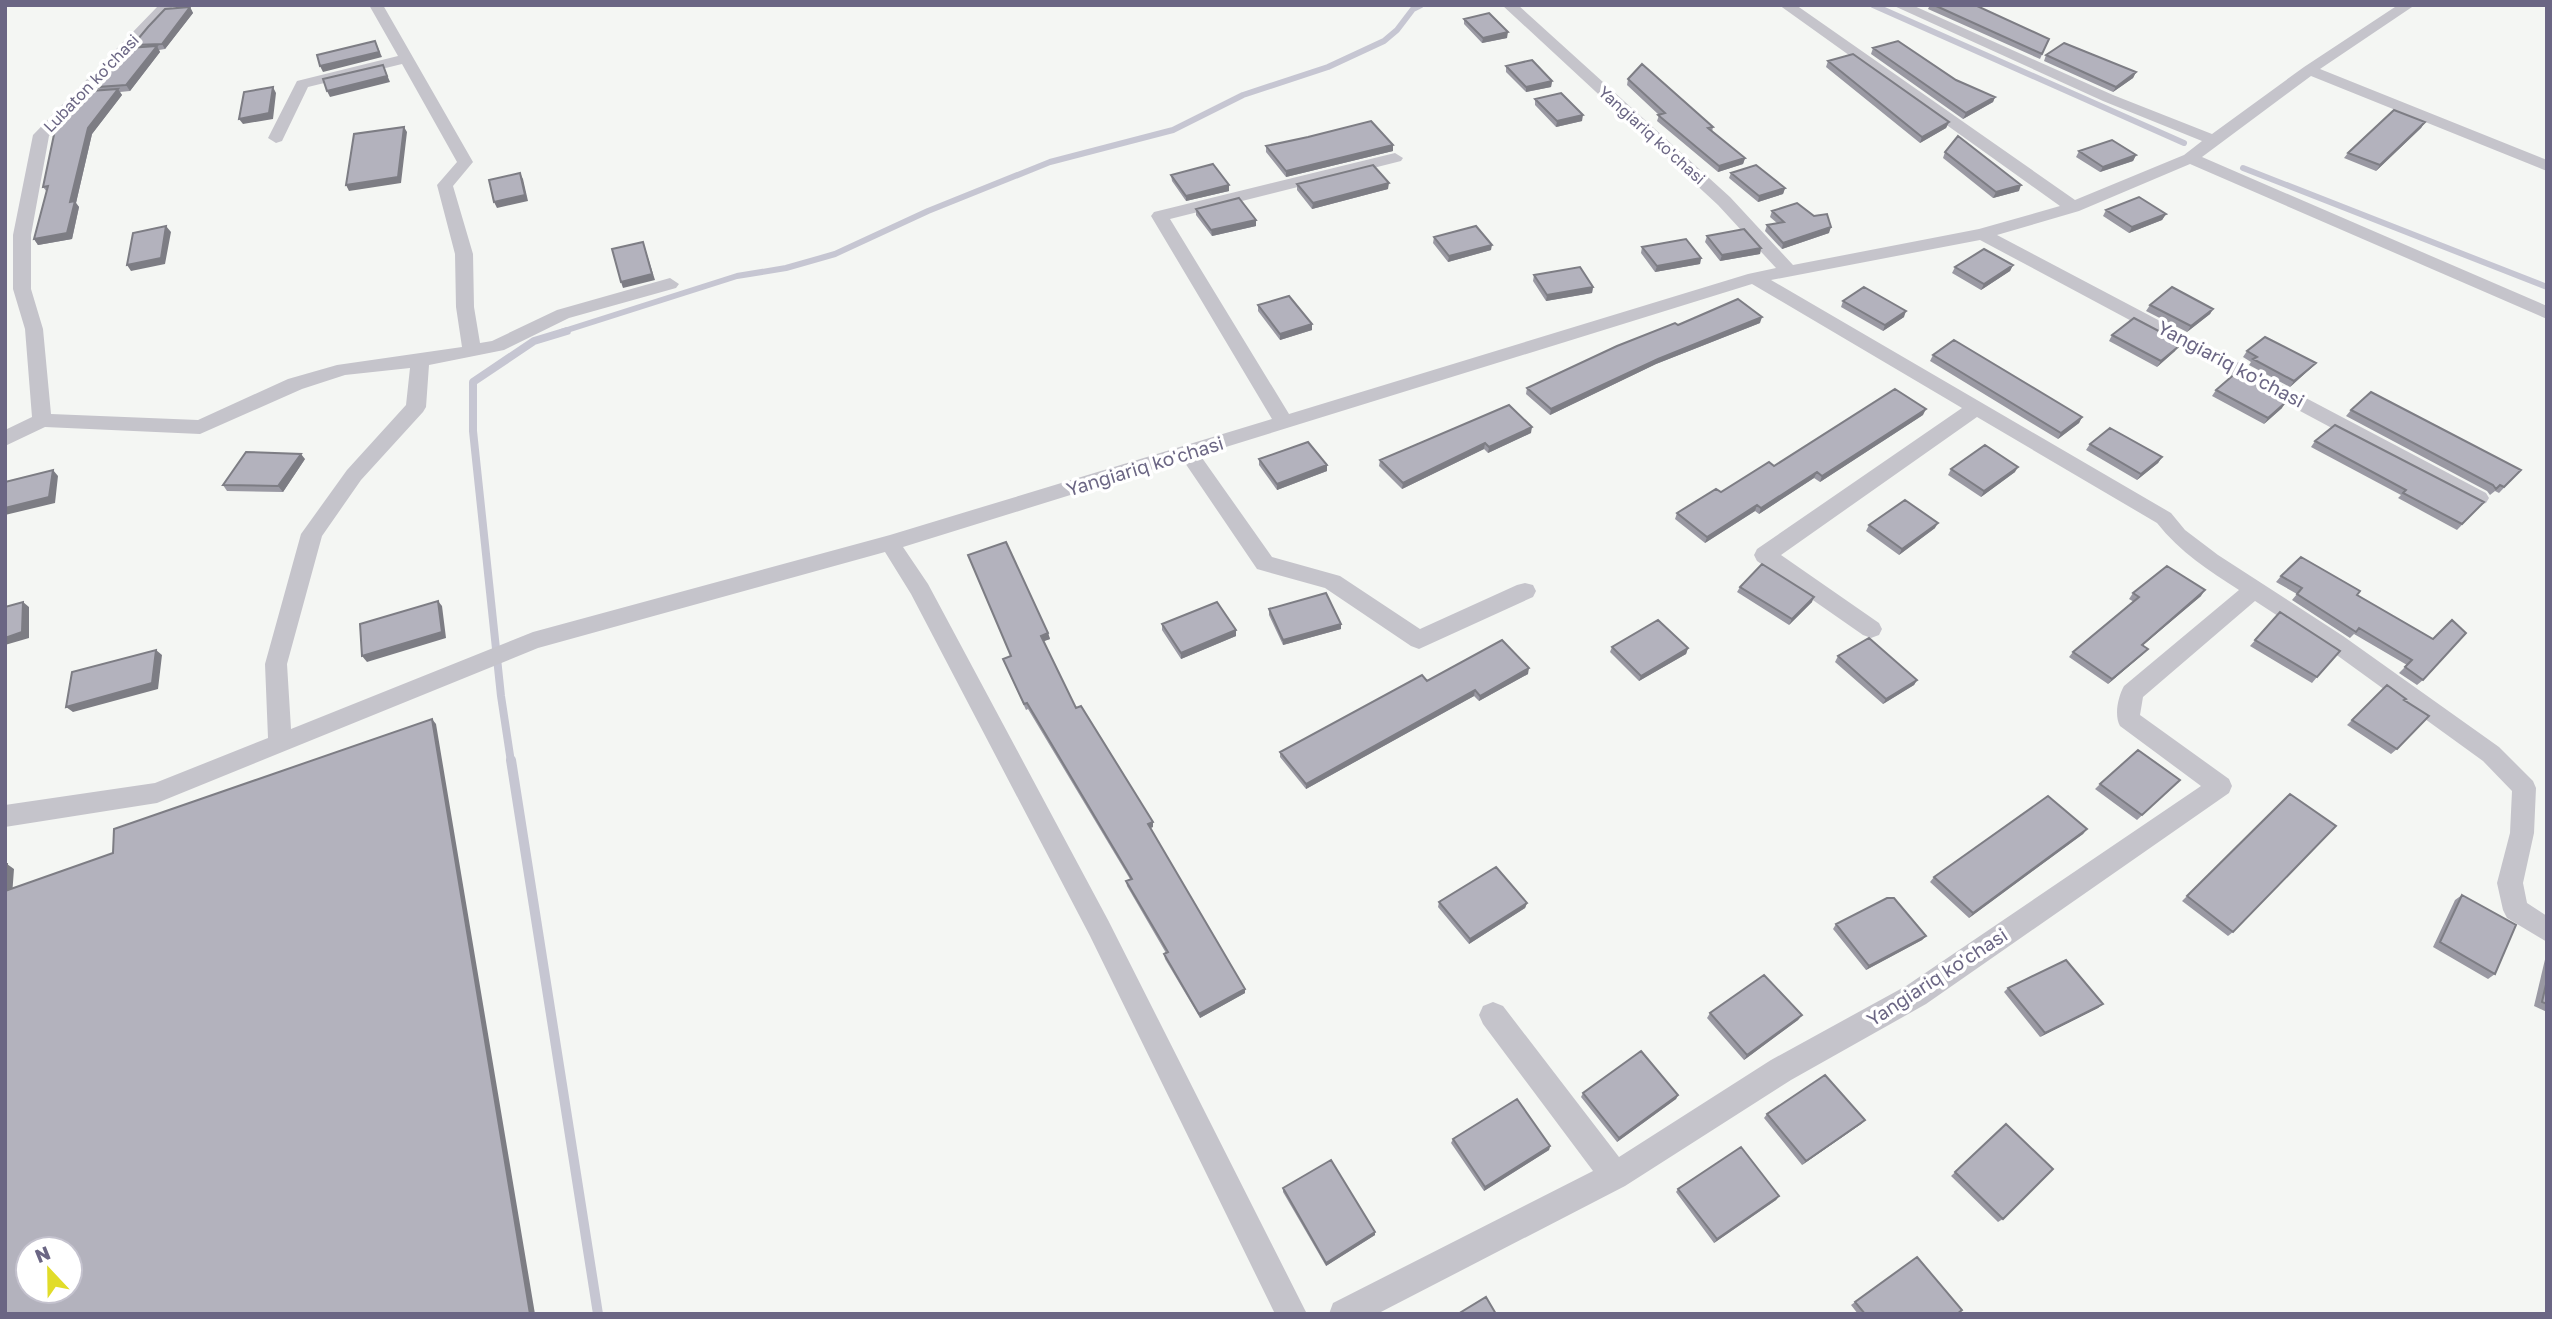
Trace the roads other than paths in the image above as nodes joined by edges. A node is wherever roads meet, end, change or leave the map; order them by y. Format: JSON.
{"nodes":[{"id":1,"x":167,"y":5,"type":"edge"},
{"id":2,"x":376,"y":5,"type":"edge"},
{"id":3,"x":1509,"y":5,"type":"edge"},
{"id":4,"x":1786,"y":5,"type":"edge"},
{"id":5,"x":1899,"y":5,"type":"edge"},
{"id":6,"x":2408,"y":5,"type":"edge"},
{"id":7,"x":405,"y":59,"type":"junction"},
{"id":8,"x":2309,"y":70,"type":"junction"},
{"id":9,"x":276,"y":138,"type":"dead end"},
{"id":10,"x":2216,"y":141,"type":"junction"},
{"id":11,"x":1395,"y":158,"type":"dead end"},
{"id":12,"x":2190,"y":158,"type":"junction"},
{"id":13,"x":2547,"y":166,"type":"edge"},
{"id":14,"x":2073,"y":207,"type":"junction"},
{"id":15,"x":1982,"y":234,"type":"junction"},
{"id":16,"x":1788,"y":270,"type":"junction"},
{"id":17,"x":1754,"y":278,"type":"junction"},
{"id":18,"x":670,"y":284,"type":"dead end"},
{"id":19,"x":2547,"y":313,"type":"edge"},
{"id":20,"x":472,"y":351,"type":"junction"},
{"id":21,"x":421,"y":360,"type":"junction"},
{"id":22,"x":1976,"y":408,"type":"junction"},
{"id":23,"x":42,"y":419,"type":"junction"},
{"id":24,"x":1284,"y":422,"type":"junction"},
{"id":25,"x":5,"y":439,"type":"edge"},
{"id":26,"x":1188,"y":453,"type":"junction"},
{"id":27,"x":2479,"y":498,"type":"edge"},
{"id":28,"x":890,"y":543,"type":"junction"},
{"id":29,"x":2254,"y":590,"type":"junction"},
{"id":30,"x":1525,"y":591,"type":"dead end"},
{"id":31,"x":1871,"y":629,"type":"dead end"},
{"id":32,"x":280,"y":744,"type":"junction"},
{"id":33,"x":5,"y":816,"type":"edge"},
{"id":34,"x":2547,"y":930,"type":"edge"},
{"id":35,"x":1493,"y":1015,"type":"dead end"},
{"id":36,"x":1615,"y":1176,"type":"junction"},
{"id":37,"x":1292,"y":1314,"type":"edge"},
{"id":38,"x":1344,"y":1314,"type":"edge"}],
"edges":[{"from":1,"to":23,"type":"street","name":"Lubaton ko'chasi"},
{"from":2,"to":7,"type":"street"},
{"from":3,"to":16,"type":"street","name":"Yangiariq ko'chasi"},
{"from":4,"to":14,"type":"street"},
{"from":5,"to":10,"type":"street"},
{"from":6,"to":8,"type":"street"},
{"from":7,"to":9,"type":"street"},
{"from":7,"to":20,"type":"street"},
{"from":8,"to":10,"type":"street"},
{"from":8,"to":13,"type":"street"},
{"from":10,"to":12,"type":"street","name":"Yangiariq ko'chasi"},
{"from":11,"to":24,"type":"street"},
{"from":12,"to":14,"type":"street","name":"Yangiariq ko'chasi"},
{"from":12,"to":19,"type":"street"},
{"from":14,"to":15,"type":"street","name":"Yangiariq ko'chasi"},
{"from":15,"to":16,"type":"street","name":"Yangiariq ko'chasi"},
{"from":15,"to":27,"type":"street","name":"Yangiariq ko'chasi"},
{"from":16,"to":17,"type":"street","name":"Yangiariq ko'chasi"},
{"from":17,"to":22,"type":"street"},
{"from":17,"to":24,"type":"street","name":"Yangiariq ko'chasi"},
{"from":18,"to":20,"type":"street"},
{"from":20,"to":21,"type":"street"},
{"from":21,"to":23,"type":"street"},
{"from":21,"to":32,"type":"street"},
{"from":22,"to":29,"type":"street"},
{"from":22,"to":31,"type":"street"},
{"from":23,"to":25,"type":"street"},
{"from":24,"to":26,"type":"street","name":"Yangiariq ko'chasi"},
{"from":26,"to":28,"type":"street","name":"Yangiariq ko'chasi"},
{"from":26,"to":30,"type":"street"},
{"from":28,"to":32,"type":"street","name":"Yangiariq ko'chasi"},
{"from":28,"to":37,"type":"street"},
{"from":29,"to":34,"type":"street"},
{"from":29,"to":36,"type":"street","name":"Yangiariq ko'chasi"},
{"from":32,"to":33,"type":"street","name":"Yangiariq ko'chasi"},
{"from":35,"to":36,"type":"street"},
{"from":36,"to":38,"type":"street","name":"Yangiariq ko'chasi"}]}
